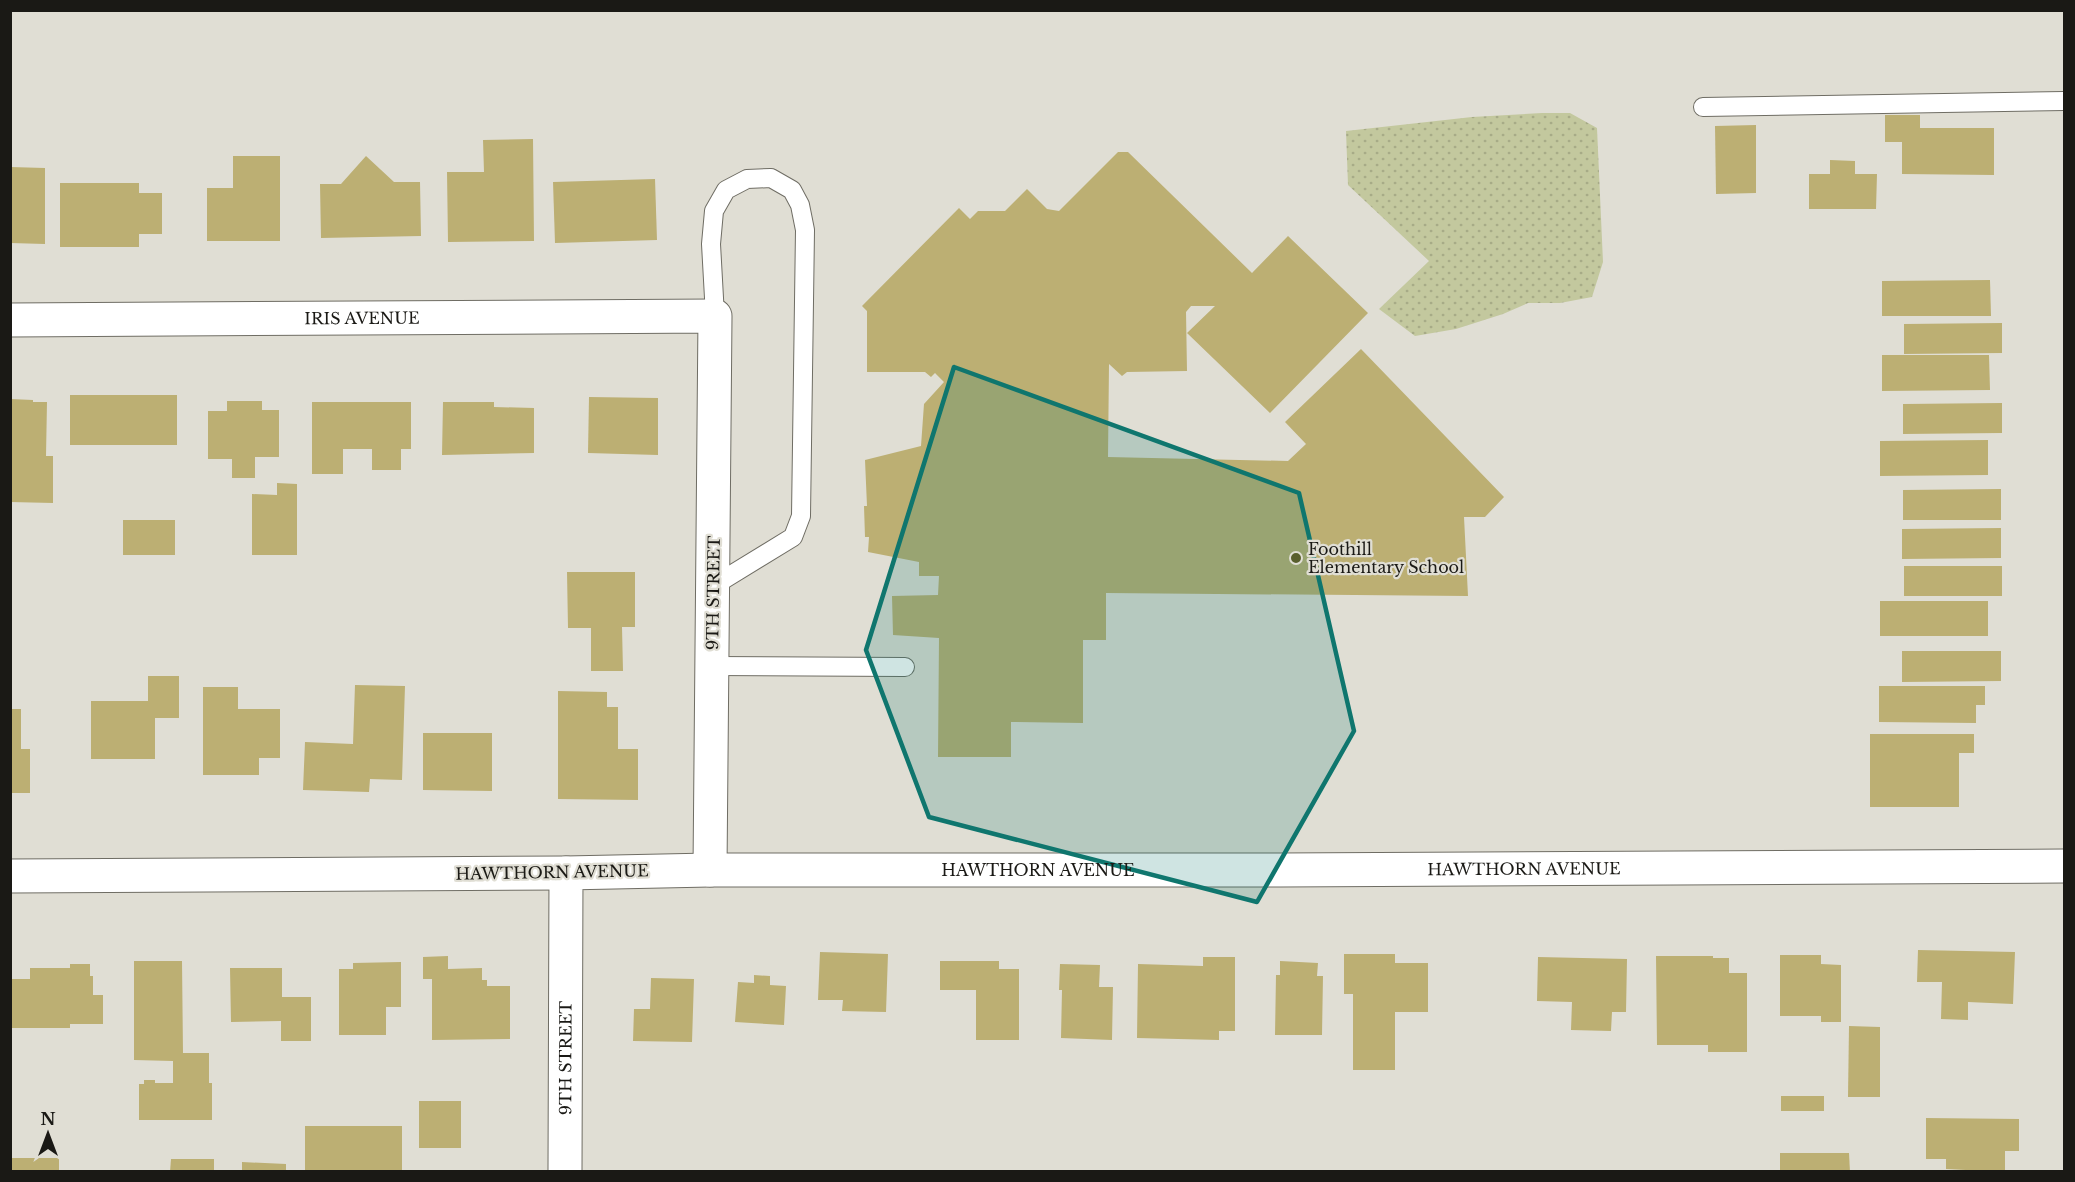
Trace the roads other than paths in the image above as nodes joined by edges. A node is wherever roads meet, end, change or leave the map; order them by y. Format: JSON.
{"nodes":[{"id":1,"x":2064,"y":101,"type":"edge"},
{"id":2,"x":1702,"y":107,"type":"dead end"},
{"id":3,"x":716,"y":316,"type":"junction"},
{"id":4,"x":10,"y":320,"type":"edge"},
{"id":5,"x":713,"y":586,"type":"junction"},
{"id":6,"x":712,"y":666,"type":"junction"},
{"id":7,"x":905,"y":667,"type":"dead end"},
{"id":8,"x":2064,"y":866,"type":"edge"},
{"id":9,"x":710,"y":870,"type":"junction"},
{"id":10,"x":566,"y":873,"type":"junction"},
{"id":11,"x":10,"y":876,"type":"edge"},
{"id":12,"x":565,"y":1172,"type":"edge"}],
"edges":[{"from":1,"to":2,"type":"lane"},
{"from":3,"to":4,"type":"street","name":"IRIS AVENUE"},
{"from":3,"to":5,"type":"street","name":"9TH STREET"},
{"from":3,"to":5,"type":"lane"},
{"from":5,"to":6,"type":"street","name":"9TH STREET"},
{"from":6,"to":7,"type":"lane"},
{"from":6,"to":9,"type":"street","name":"9TH STREET"},
{"from":8,"to":9,"type":"street","name":"HAWTHORN AVENUE"},
{"from":9,"to":10,"type":"street","name":"HAWTHORN AVENUE"},
{"from":10,"to":11,"type":"street","name":"HAWTHORN AVENUE"},
{"from":10,"to":12,"type":"street","name":"9TH STREET"}]}
